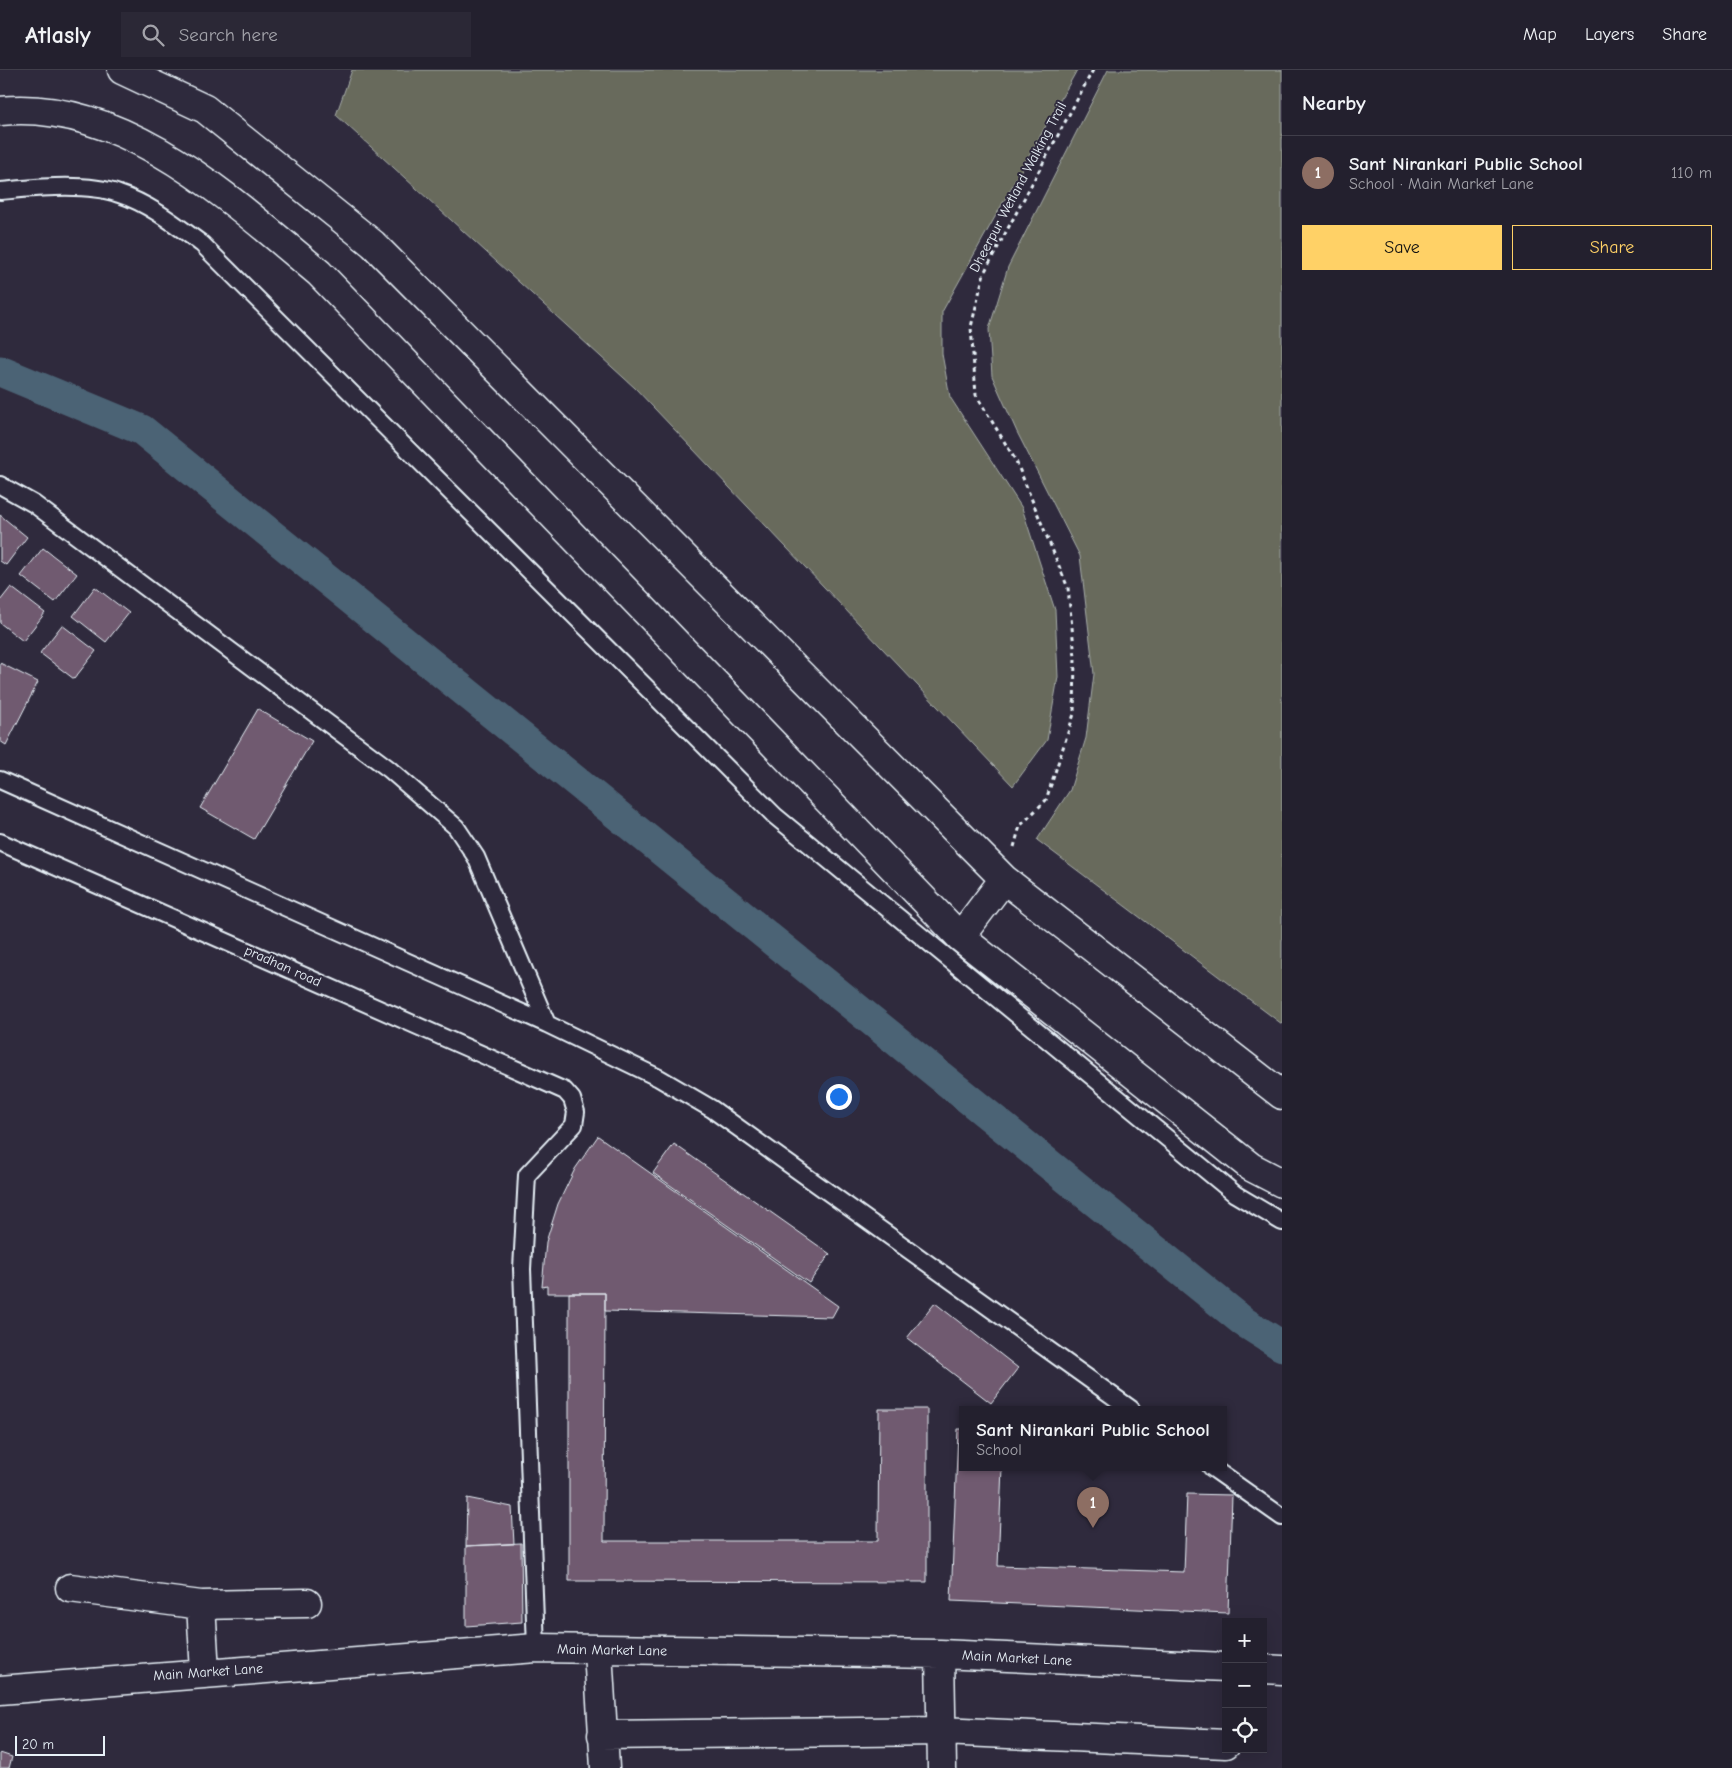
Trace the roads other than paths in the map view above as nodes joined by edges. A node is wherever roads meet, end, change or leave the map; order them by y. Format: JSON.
{"nodes":[{"id":1,"x":122,"y":70,"type":"edge"},
{"id":2,"x":0,"y":111,"type":"edge"},
{"id":3,"x":0,"y":191,"type":"edge"},
{"id":4,"x":0,"y":486,"type":"edge"},
{"id":5,"x":0,"y":780,"type":"edge"},
{"id":6,"x":0,"y":842,"type":"edge"},
{"id":7,"x":1004,"y":878,"type":"junction"},
{"id":8,"x":960,"y":936,"type":"junction"},
{"id":9,"x":547,"y":1024,"type":"junction"},
{"id":10,"x":1282,"y":1095,"type":"edge"},
{"id":11,"x":1282,"y":1184,"type":"edge"},
{"id":12,"x":1282,"y":1222,"type":"edge"},
{"id":13,"x":1127,"y":1406,"type":"edge"},
{"id":14,"x":1217,"y":1471,"type":"edge"},
{"id":15,"x":1282,"y":1517,"type":"edge"},
{"id":16,"x":70,"y":1588,"type":"dead end"},
{"id":17,"x":307,"y":1603,"type":"dead end"},
{"id":18,"x":201,"y":1605,"type":"junction"},
{"id":19,"x":536,"y":1648,"type":"junction"},
{"id":20,"x":598,"y":1651,"type":"junction"},
{"id":21,"x":940,"y":1654,"type":"junction"},
{"id":22,"x":1222,"y":1667,"type":"edge"},
{"id":23,"x":1267,"y":1669,"type":"edge"},
{"id":24,"x":1282,"y":1670,"type":"edge"},
{"id":25,"x":205,"y":1672,"type":"junction"},
{"id":26,"x":0,"y":1690,"type":"edge"},
{"id":27,"x":942,"y":1731,"type":"junction"},
{"id":28,"x":602,"y":1735,"type":"junction"},
{"id":29,"x":1222,"y":1744,"type":"edge"},
{"id":30,"x":605,"y":1768,"type":"edge"},
{"id":31,"x":942,"y":1768,"type":"edge"}],
"edges":[{"from":1,"to":7,"type":"street"},
{"from":2,"to":8,"type":"street"},
{"from":3,"to":12,"type":"lane"},
{"from":4,"to":9,"type":"lane"},
{"from":5,"to":9,"type":"lane"},
{"from":6,"to":19,"type":"lane","name":"pradhan road"},
{"from":7,"to":8,"type":"street"},
{"from":7,"to":10,"type":"street"},
{"from":8,"to":11,"type":"street"},
{"from":9,"to":13,"type":"lane"},
{"from":14,"to":15,"type":"lane"},
{"from":16,"to":18,"type":"street"},
{"from":17,"to":18,"type":"street"},
{"from":18,"to":25,"type":"street"},
{"from":19,"to":20,"type":"street","name":"Main Market Lane"},
{"from":19,"to":25,"type":"street","name":"Main Market Lane"},
{"from":20,"to":21,"type":"street","name":"Main Market Lane"},
{"from":20,"to":28,"type":"street"},
{"from":21,"to":22,"type":"street","name":"Main Market Lane"},
{"from":21,"to":27,"type":"street"},
{"from":23,"to":24,"type":"street"},
{"from":25,"to":26,"type":"street","name":"Main Market Lane"},
{"from":27,"to":28,"type":"street"},
{"from":27,"to":29,"type":"street"},
{"from":27,"to":31,"type":"street"},
{"from":28,"to":30,"type":"street"}]}
